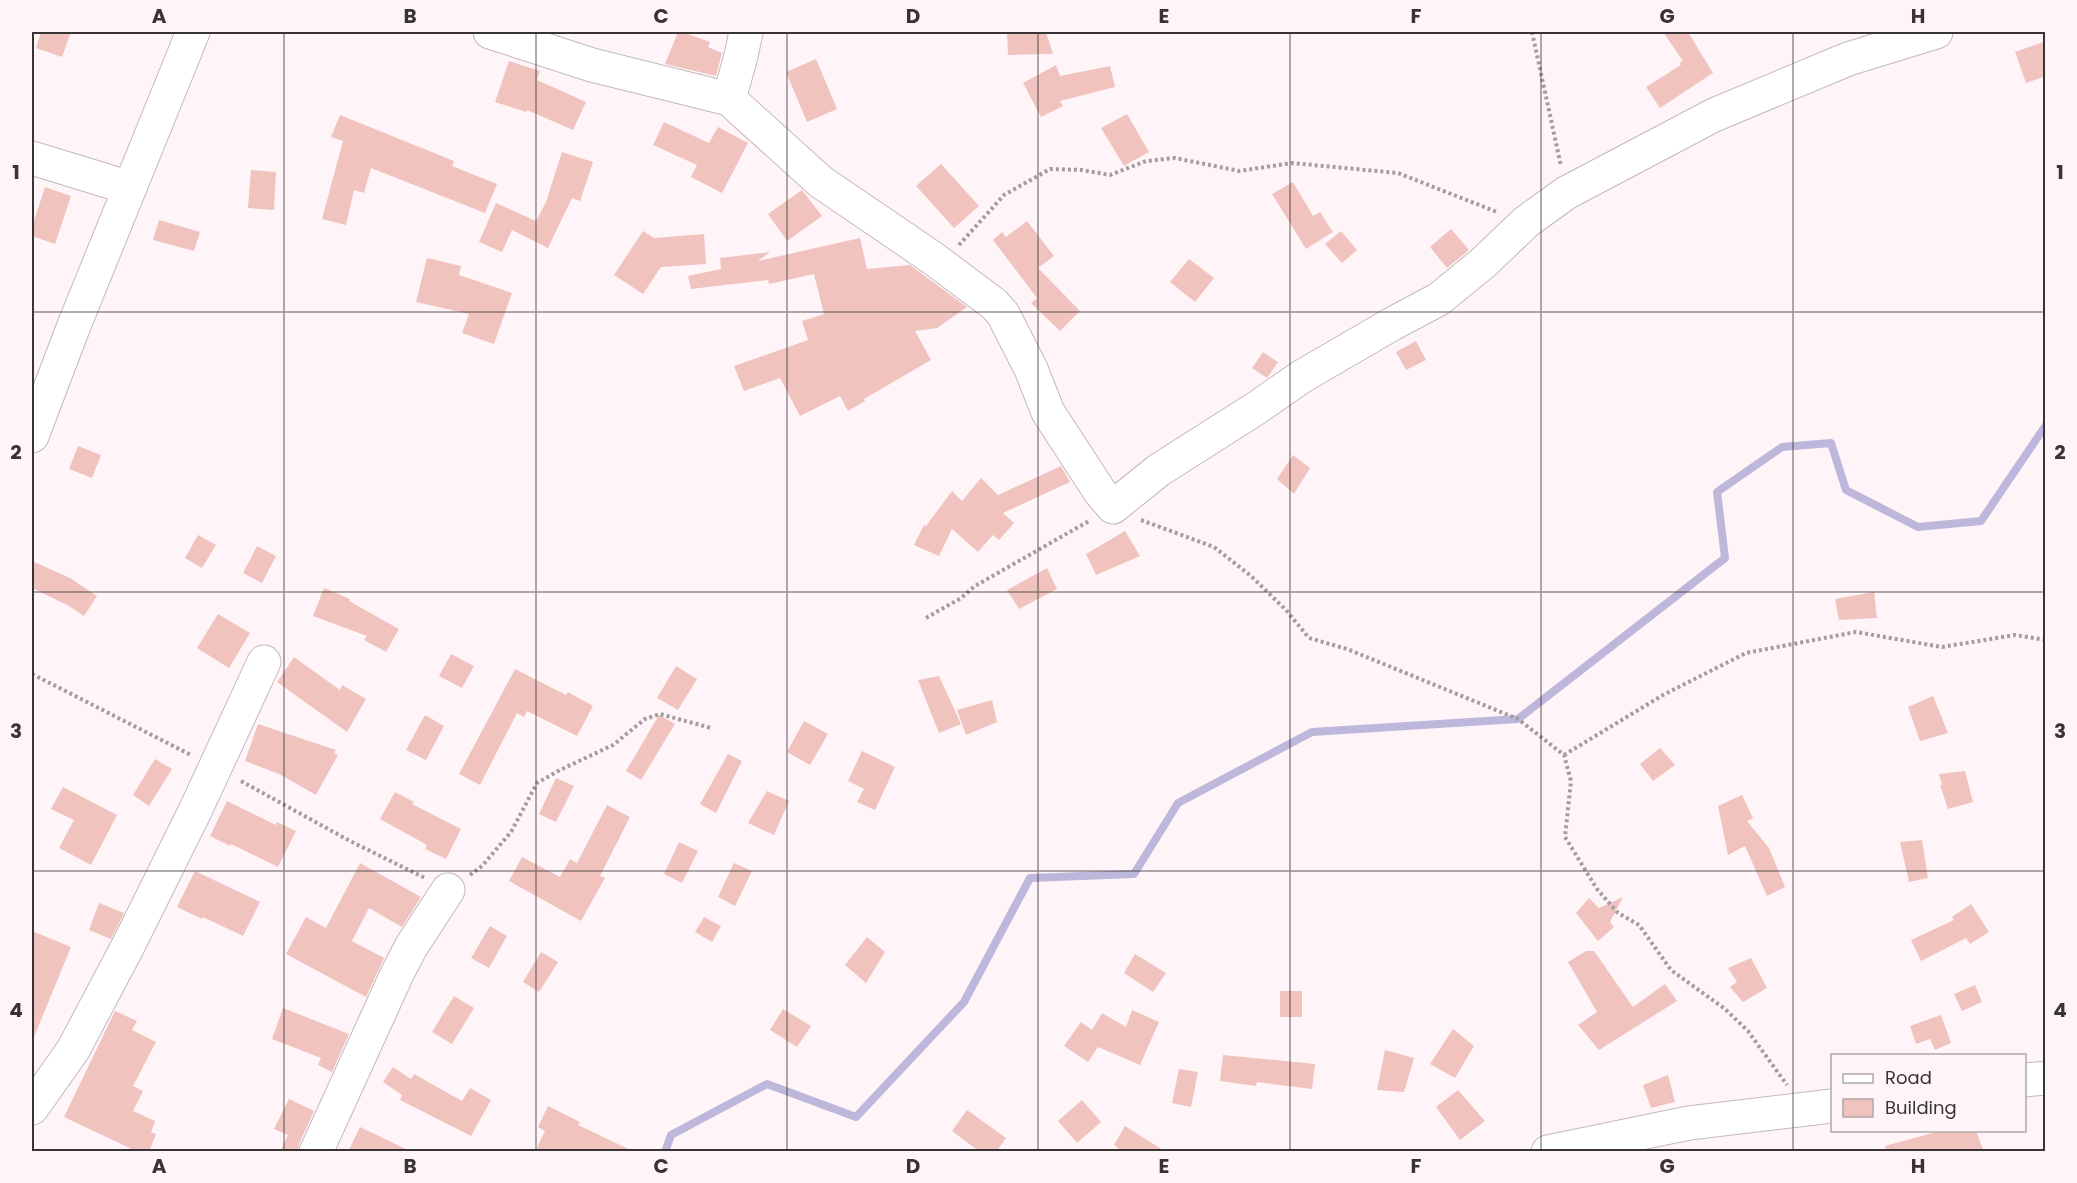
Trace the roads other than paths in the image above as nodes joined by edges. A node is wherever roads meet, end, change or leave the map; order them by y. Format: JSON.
{"nodes":[{"id":1,"x":193,"y":32,"type":"edge"},
{"id":2,"x":489,"y":32,"type":"edge"},
{"id":3,"x":746,"y":32,"type":"edge"},
{"id":4,"x":1936,"y":32,"type":"edge"},
{"id":5,"x":729,"y":99,"type":"junction"},
{"id":6,"x":32,"y":158,"type":"edge"},
{"id":7,"x":130,"y":188,"type":"junction"},
{"id":8,"x":32,"y":436,"type":"edge"},
{"id":9,"x":264,"y":662,"type":"dead end"},
{"id":10,"x":448,"y":890,"type":"road end"},
{"id":11,"x":2046,"y":1078,"type":"edge"},
{"id":12,"x":2026,"y":1080,"type":"edge"},
{"id":13,"x":32,"y":1108,"type":"edge"},
{"id":14,"x":1819,"y":1108,"type":"edge"},
{"id":15,"x":316,"y":1152,"type":"edge"},
{"id":16,"x":1548,"y":1152,"type":"edge"}],
"edges":[{"from":1,"to":7,"type":"street"},
{"from":2,"to":5,"type":"street"},
{"from":3,"to":5,"type":"street"},
{"from":4,"to":5,"type":"street"},
{"from":6,"to":7,"type":"street"},
{"from":7,"to":8,"type":"street"},
{"from":9,"to":13,"type":"street"},
{"from":10,"to":15,"type":"street"},
{"from":11,"to":12,"type":"street"},
{"from":14,"to":16,"type":"street"}]}
